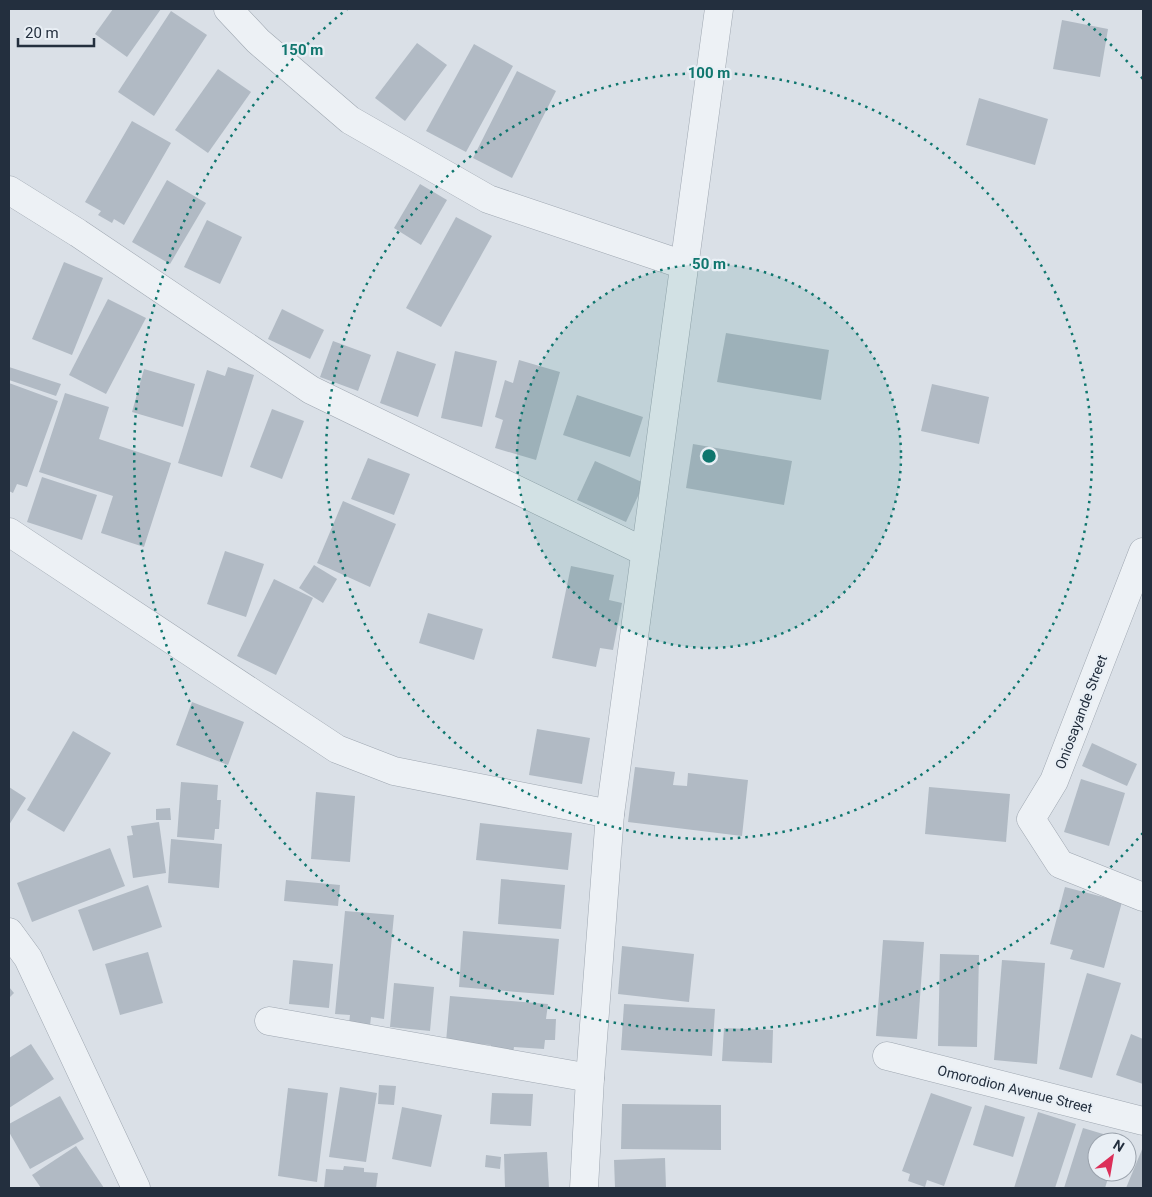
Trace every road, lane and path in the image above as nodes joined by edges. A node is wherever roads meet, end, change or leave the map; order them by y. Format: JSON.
{"nodes":[{"id":1,"x":228,"y":9,"type":"edge"},
{"id":2,"x":718,"y":9,"type":"edge"},
{"id":3,"x":9,"y":190,"type":"edge"},
{"id":4,"x":684,"y":265,"type":"junction"},
{"id":5,"x":9,"y":532,"type":"edge"},
{"id":6,"x":645,"y":552,"type":"junction"},
{"id":7,"x":1143,"y":552,"type":"edge"},
{"id":8,"x":610,"y":814,"type":"junction"},
{"id":9,"x":1143,"y":897,"type":"edge"},
{"id":10,"x":9,"y":932,"type":"edge"},
{"id":11,"x":269,"y":1021,"type":"dead end"},
{"id":12,"x":887,"y":1056,"type":"dead end"},
{"id":13,"x":590,"y":1078,"type":"junction"},
{"id":14,"x":1143,"y":1121,"type":"edge"},
{"id":15,"x":136,"y":1188,"type":"edge"},
{"id":16,"x":584,"y":1188,"type":"edge"}],
"edges":[{"from":1,"to":4,"type":"street"},
{"from":2,"to":4,"type":"street"},
{"from":3,"to":6,"type":"street"},
{"from":4,"to":6,"type":"street"},
{"from":5,"to":8,"type":"street"},
{"from":6,"to":8,"type":"street"},
{"from":7,"to":9,"type":"street","name":"Oniosayande Street"},
{"from":8,"to":13,"type":"street"},
{"from":10,"to":15,"type":"street"},
{"from":11,"to":13,"type":"street"},
{"from":12,"to":14,"type":"street","name":"Omorodion Avenue Street"},
{"from":13,"to":16,"type":"street"}]}
